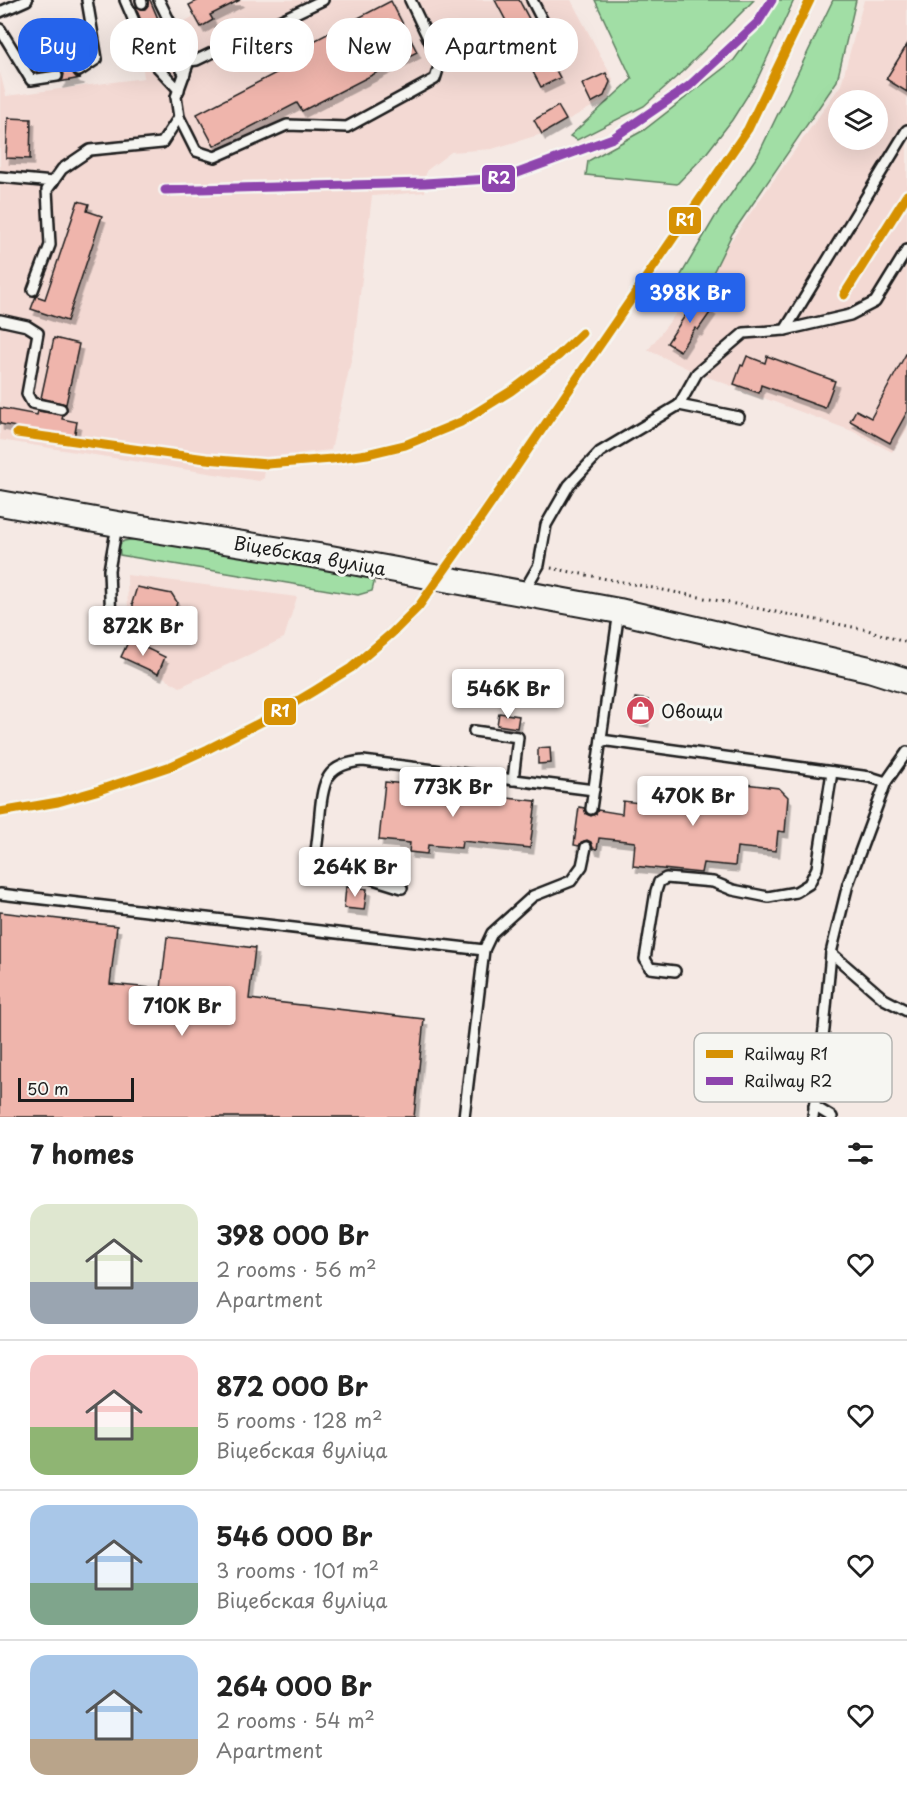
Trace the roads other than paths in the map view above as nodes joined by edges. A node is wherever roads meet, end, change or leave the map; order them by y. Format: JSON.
{"nodes":[{"id":1,"x":27,"y":0,"type":"edge"},
{"id":2,"x":87,"y":0,"type":"edge"},
{"id":3,"x":125,"y":0,"type":"edge"},
{"id":4,"x":159,"y":0,"type":"edge"},
{"id":5,"x":323,"y":0,"type":"edge"},
{"id":6,"x":410,"y":0,"type":"edge"},
{"id":7,"x":532,"y":0,"type":"edge"},
{"id":8,"x":0,"y":12,"type":"edge"},
{"id":9,"x":90,"y":18,"type":"edge"},
{"id":10,"x":133,"y":18,"type":"edge"},
{"id":11,"x":168,"y":18,"type":"edge"},
{"id":12,"x":541,"y":18,"type":"edge"},
{"id":13,"x":0,"y":29,"type":"edge"},
{"id":14,"x":198,"y":60,"type":"edge"},
{"id":15,"x":162,"y":72,"type":"edge"},
{"id":16,"x":185,"y":74,"type":"edge"},
{"id":17,"x":57,"y":75,"type":"dead end"},
{"id":18,"x":179,"y":90,"type":"junction"},
{"id":19,"x":179,"y":117,"type":"junction"},
{"id":20,"x":907,"y":130,"type":"edge"},
{"id":21,"x":0,"y":177,"type":"edge"},
{"id":22,"x":53,"y":182,"type":"junction"},
{"id":23,"x":907,"y":250,"type":"edge"},
{"id":24,"x":33,"y":290,"type":"dead end"},
{"id":25,"x":0,"y":320,"type":"edge"},
{"id":26,"x":785,"y":330,"type":"junction"},
{"id":27,"x":680,"y":405,"type":"junction"},
{"id":28,"x":61,"y":409,"type":"dead end"},
{"id":29,"x":739,"y":417,"type":"dead end"},
{"id":30,"x":0,"y":503,"type":"edge"},
{"id":31,"x":118,"y":524,"type":"junction"},
{"id":32,"x":522,"y":593,"type":"junction"},
{"id":33,"x":619,"y":611,"type":"junction"},
{"id":34,"x":172,"y":628,"type":"dead end"},
{"id":35,"x":907,"y":681,"type":"edge"},
{"id":36,"x":474,"y":730,"type":"dead end"},
{"id":37,"x":601,"y":740,"type":"junction"},
{"id":38,"x":907,"y":752,"type":"edge"},
{"id":39,"x":832,"y":772,"type":"junction"},
{"id":40,"x":513,"y":780,"type":"junction"},
{"id":41,"x":886,"y":782,"type":"junction"},
{"id":42,"x":594,"y":790,"type":"junction"},
{"id":43,"x":591,"y":809,"type":"dead end"},
{"id":44,"x":586,"y":847,"type":"dead end"},
{"id":45,"x":402,"y":888,"type":"dead end"},
{"id":46,"x":0,"y":894,"type":"edge"},
{"id":47,"x":484,"y":950,"type":"junction"},
{"id":48,"x":831,"y":953,"type":"junction"},
{"id":49,"x":675,"y":971,"type":"dead end"},
{"id":50,"x":907,"y":1011,"type":"edge"},
{"id":51,"x":823,"y":1033,"type":"edge"},
{"id":52,"x":815,"y":1102,"type":"edge"},
{"id":53,"x":814,"y":1106,"type":"junction"},
{"id":54,"x":464,"y":1117,"type":"edge"},
{"id":55,"x":813,"y":1117,"type":"edge"},
{"id":56,"x":832,"y":1117,"type":"edge"}],
"edges":[{"from":1,"to":8,"type":"lane"},
{"from":2,"to":9,"type":"lane"},
{"from":3,"to":10,"type":"lane"},
{"from":4,"to":11,"type":"lane"},
{"from":5,"to":14,"type":"lane"},
{"from":6,"to":19,"type":"lane"},
{"from":7,"to":12,"type":"lane"},
{"from":13,"to":17,"type":"lane"},
{"from":15,"to":18,"type":"lane"},
{"from":16,"to":18,"type":"lane"},
{"from":18,"to":19,"type":"lane"},
{"from":19,"to":22,"type":"lane"},
{"from":20,"to":26,"type":"lane"},
{"from":21,"to":22,"type":"lane"},
{"from":22,"to":24,"type":"lane"},
{"from":23,"to":26,"type":"lane"},
{"from":25,"to":28,"type":"lane"},
{"from":26,"to":27,"type":"lane"},
{"from":27,"to":29,"type":"lane"},
{"from":27,"to":32,"type":"lane"},
{"from":30,"to":31,"type":"main road","name":"Віцебская вуліца"},
{"from":31,"to":32,"type":"main road","name":"Віцебская вуліца"},
{"from":31,"to":34,"type":"lane"},
{"from":32,"to":33,"type":"main road","name":"Віцебская вуліца"},
{"from":33,"to":35,"type":"main road","name":"Віцебская вуліца"},
{"from":33,"to":37,"type":"lane"},
{"from":36,"to":40,"type":"lane"},
{"from":37,"to":39,"type":"lane"},
{"from":37,"to":42,"type":"lane"},
{"from":38,"to":41,"type":"lane"},
{"from":39,"to":41,"type":"lane"},
{"from":39,"to":49,"type":"lane"},
{"from":40,"to":42,"type":"lane"},
{"from":40,"to":45,"type":"lane"},
{"from":41,"to":48,"type":"lane"},
{"from":42,"to":43,"type":"lane"},
{"from":44,"to":47,"type":"lane"},
{"from":46,"to":47,"type":"lane"},
{"from":47,"to":54,"type":"lane"},
{"from":48,"to":50,"type":"lane"},
{"from":48,"to":51,"type":"lane"},
{"from":52,"to":53,"type":"lane"},
{"from":53,"to":55,"type":"lane"},
{"from":53,"to":56,"type":"lane"}]}
